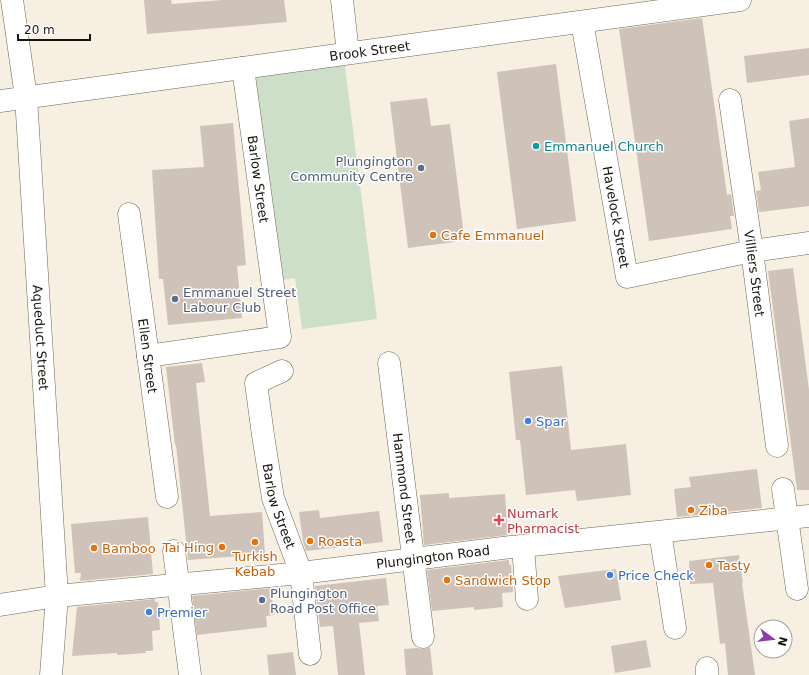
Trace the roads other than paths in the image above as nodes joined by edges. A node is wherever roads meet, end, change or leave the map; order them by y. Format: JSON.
{"nodes":[{"id":1,"x":12,"y":0,"type":"edge"},
{"id":2,"x":342,"y":0,"type":"edge"},
{"id":3,"x":740,"y":0,"type":"edge"},
{"id":4,"x":582,"y":22,"type":"junction"},
{"id":5,"x":348,"y":53,"type":"junction"},
{"id":6,"x":243,"y":68,"type":"junction"},
{"id":7,"x":26,"y":97,"type":"junction"},
{"id":8,"x":730,"y":100,"type":"dead end"},
{"id":9,"x":0,"y":101,"type":"edge"},
{"id":10,"x":129,"y":214,"type":"dead end"},
{"id":11,"x":809,"y":243,"type":"edge"},
{"id":12,"x":752,"y":251,"type":"junction"},
{"id":13,"x":148,"y":356,"type":"junction"},
{"id":14,"x":389,"y":363,"type":"dead end"},
{"id":15,"x":282,"y":371,"type":"dead end"},
{"id":16,"x":777,"y":446,"type":"dead end"},
{"id":17,"x":783,"y":489,"type":"dead end"},
{"id":18,"x":167,"y":497,"type":"dead end"},
{"id":19,"x":809,"y":516,"type":"edge"},
{"id":20,"x":787,"y":518,"type":"junction"},
{"id":21,"x":660,"y":532,"type":"junction"},
{"id":22,"x":523,"y":546,"type":"junction"},
{"id":23,"x":174,"y":551,"type":"dead end"},
{"id":24,"x":413,"y":559,"type":"junction"},
{"id":25,"x":301,"y":573,"type":"junction"},
{"id":26,"x":178,"y":585,"type":"junction"},
{"id":27,"x":797,"y":589,"type":"dead end"},
{"id":28,"x":57,"y":596,"type":"junction"},
{"id":29,"x":527,"y":599,"type":"dead end"},
{"id":30,"x":0,"y":605,"type":"edge"},
{"id":31,"x":675,"y":628,"type":"dead end"},
{"id":32,"x":423,"y":637,"type":"dead end"},
{"id":33,"x":310,"y":654,"type":"dead end"},
{"id":34,"x":51,"y":675,"type":"edge"},
{"id":35,"x":190,"y":675,"type":"edge"}],
"edges":[{"from":1,"to":7,"type":"street","name":"Aqueduct Street"},
{"from":2,"to":5,"type":"street"},
{"from":3,"to":4,"type":"street","name":"Brook Street"},
{"from":4,"to":5,"type":"street","name":"Brook Street"},
{"from":4,"to":12,"type":"street","name":"Havelock Street"},
{"from":5,"to":6,"type":"street","name":"Brook Street"},
{"from":6,"to":7,"type":"street","name":"Brook Street"},
{"from":6,"to":13,"type":"street","name":"Barlow Street"},
{"from":7,"to":9,"type":"street","name":"Brook Street"},
{"from":7,"to":28,"type":"street","name":"Aqueduct Street"},
{"from":8,"to":12,"type":"street","name":"Villiers Street"},
{"from":10,"to":13,"type":"street","name":"Ellen Street"},
{"from":11,"to":12,"type":"street","name":"Havelock Street"},
{"from":12,"to":16,"type":"street","name":"Villiers Street"},
{"from":13,"to":18,"type":"street","name":"Ellen Street"},
{"from":14,"to":24,"type":"street","name":"Hammond Street"},
{"from":15,"to":25,"type":"street","name":"Barlow Street"},
{"from":17,"to":20,"type":"street"},
{"from":19,"to":20,"type":"street","name":"Plungington Road"},
{"from":20,"to":21,"type":"street","name":"Plungington Road"},
{"from":20,"to":27,"type":"street"},
{"from":21,"to":22,"type":"street","name":"Plungington Road"},
{"from":21,"to":31,"type":"street"},
{"from":22,"to":24,"type":"street","name":"Plungington Road"},
{"from":22,"to":29,"type":"street"},
{"from":23,"to":26,"type":"street"},
{"from":24,"to":25,"type":"street","name":"Plungington Road"},
{"from":24,"to":32,"type":"street","name":"Hammond Street"},
{"from":25,"to":26,"type":"street","name":"Plungington Road"},
{"from":25,"to":33,"type":"street","name":"Barlow Street"},
{"from":26,"to":28,"type":"street","name":"Plungington Road"},
{"from":26,"to":35,"type":"street"},
{"from":28,"to":30,"type":"street","name":"Plungington Road"},
{"from":28,"to":34,"type":"street","name":"Aqueduct Street"}]}
